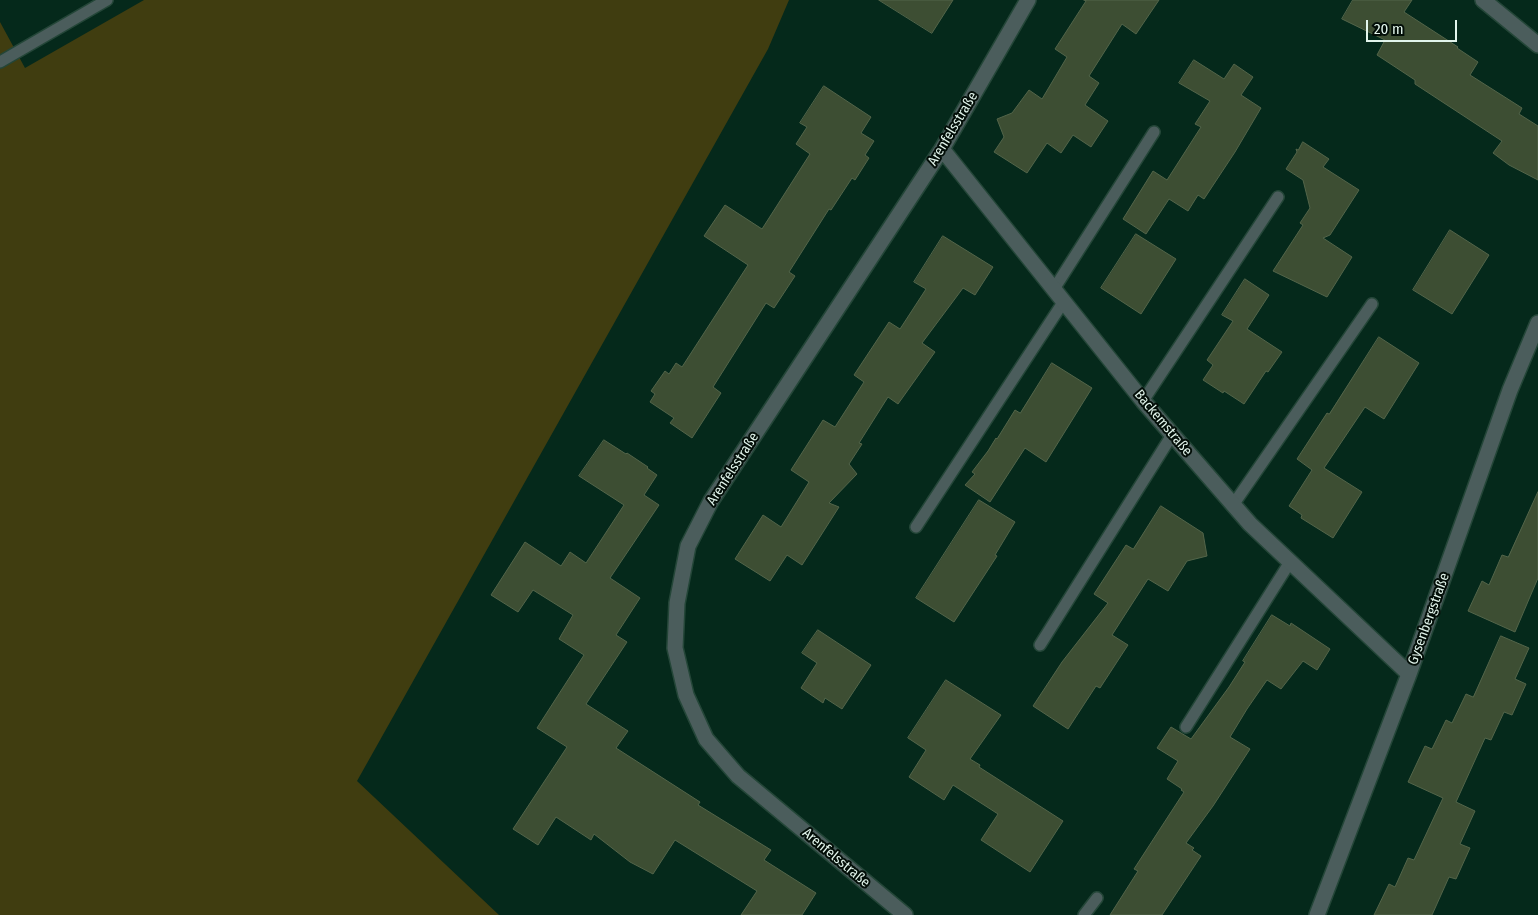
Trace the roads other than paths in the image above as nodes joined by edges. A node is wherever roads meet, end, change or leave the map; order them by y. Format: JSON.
{"nodes":[{"id":1,"x":107,"y":0,"type":"edge"},
{"id":2,"x":1028,"y":0,"type":"edge"},
{"id":3,"x":1483,"y":0,"type":"edge"},
{"id":4,"x":1538,"y":45,"type":"edge"},
{"id":5,"x":0,"y":62,"type":"edge"},
{"id":6,"x":1154,"y":132,"type":"dead end"},
{"id":7,"x":942,"y":149,"type":"junction"},
{"id":8,"x":1278,"y":197,"type":"dead end"},
{"id":9,"x":1054,"y":289,"type":"junction"},
{"id":10,"x":1064,"y":301,"type":"junction"},
{"id":11,"x":1372,"y":304,"type":"dead end"},
{"id":12,"x":1538,"y":323,"type":"edge"},
{"id":13,"x":1143,"y":401,"type":"junction"},
{"id":14,"x":1172,"y":434,"type":"junction"},
{"id":15,"x":1233,"y":505,"type":"junction"},
{"id":16,"x":916,"y":527,"type":"dead end"},
{"id":17,"x":1290,"y":562,"type":"junction"},
{"id":18,"x":1040,"y":645,"type":"dead end"},
{"id":19,"x":1409,"y":674,"type":"junction"},
{"id":20,"x":1186,"y":727,"type":"dead end"},
{"id":21,"x":1097,"y":898,"type":"dead end"},
{"id":22,"x":905,"y":915,"type":"edge"},
{"id":23,"x":1084,"y":915,"type":"edge"},
{"id":24,"x":1317,"y":915,"type":"edge"}],
"edges":[{"from":1,"to":5,"type":"lane"},
{"from":2,"to":7,"type":"street","name":"Arenfelsstraße"},
{"from":3,"to":4,"type":"street"},
{"from":6,"to":9,"type":"lane"},
{"from":7,"to":9,"type":"street","name":"Backemstraße"},
{"from":7,"to":22,"type":"street","name":"Arenfelsstraße"},
{"from":8,"to":13,"type":"lane"},
{"from":9,"to":10,"type":"street","name":"Backemstraße"},
{"from":10,"to":13,"type":"street","name":"Backemstraße"},
{"from":10,"to":16,"type":"lane"},
{"from":11,"to":15,"type":"lane"},
{"from":12,"to":19,"type":"street","name":"Gysenbergstraße"},
{"from":13,"to":14,"type":"street","name":"Backemstraße"},
{"from":14,"to":15,"type":"street","name":"Backemstraße"},
{"from":14,"to":18,"type":"lane"},
{"from":15,"to":17,"type":"street","name":"Backemstraße"},
{"from":17,"to":19,"type":"street","name":"Backemstraße"},
{"from":17,"to":20,"type":"lane"},
{"from":19,"to":24,"type":"street","name":"Gysenbergstraße"},
{"from":21,"to":23,"type":"lane"}]}
